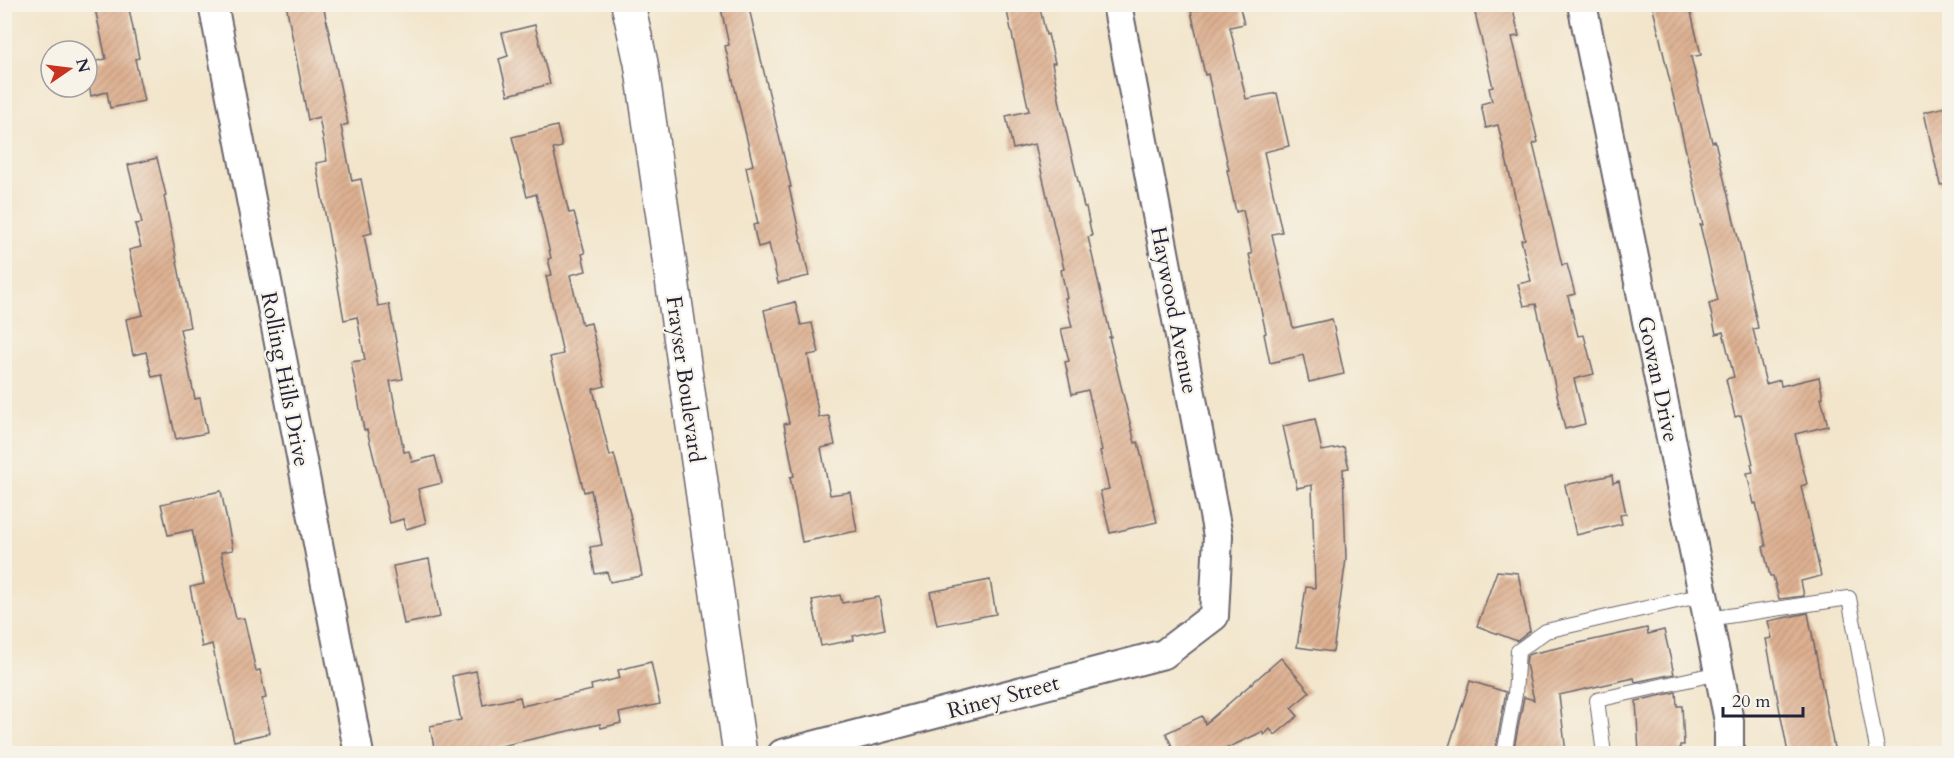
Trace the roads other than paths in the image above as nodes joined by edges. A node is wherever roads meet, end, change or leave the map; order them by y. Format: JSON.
{"nodes":[{"id":1,"x":213,"y":4,"type":"edge"},
{"id":2,"x":628,"y":4,"type":"edge"},
{"id":3,"x":1117,"y":4,"type":"edge"},
{"id":4,"x":1581,"y":4,"type":"edge"},
{"id":5,"x":1706,"y":607,"type":"junction"},
{"id":6,"x":1214,"y":616,"type":"joint"},
{"id":7,"x":1719,"y":673,"type":"junction"},
{"id":8,"x":358,"y":753,"type":"edge"},
{"id":9,"x":740,"y":753,"type":"edge"},
{"id":10,"x":782,"y":753,"type":"edge"},
{"id":11,"x":1504,"y":753,"type":"edge"},
{"id":12,"x":1604,"y":753,"type":"edge"},
{"id":13,"x":1729,"y":753,"type":"edge"},
{"id":14,"x":1878,"y":753,"type":"edge"}],
"edges":[{"from":1,"to":8,"type":"street","name":"Rolling Hills Drive"},
{"from":2,"to":9,"type":"main road","name":"Frayser Boulevard"},
{"from":3,"to":6,"type":"street","name":"Haywood Avenue"},
{"from":4,"to":5,"type":"street","name":"Gowan Drive"},
{"from":5,"to":7,"type":"street","name":"Gowan Drive"},
{"from":5,"to":11,"type":"lane"},
{"from":5,"to":14,"type":"lane"},
{"from":6,"to":10,"type":"street","name":"Riney Street"},
{"from":7,"to":12,"type":"lane"},
{"from":7,"to":13,"type":"street","name":"Gowan Drive"}]}
